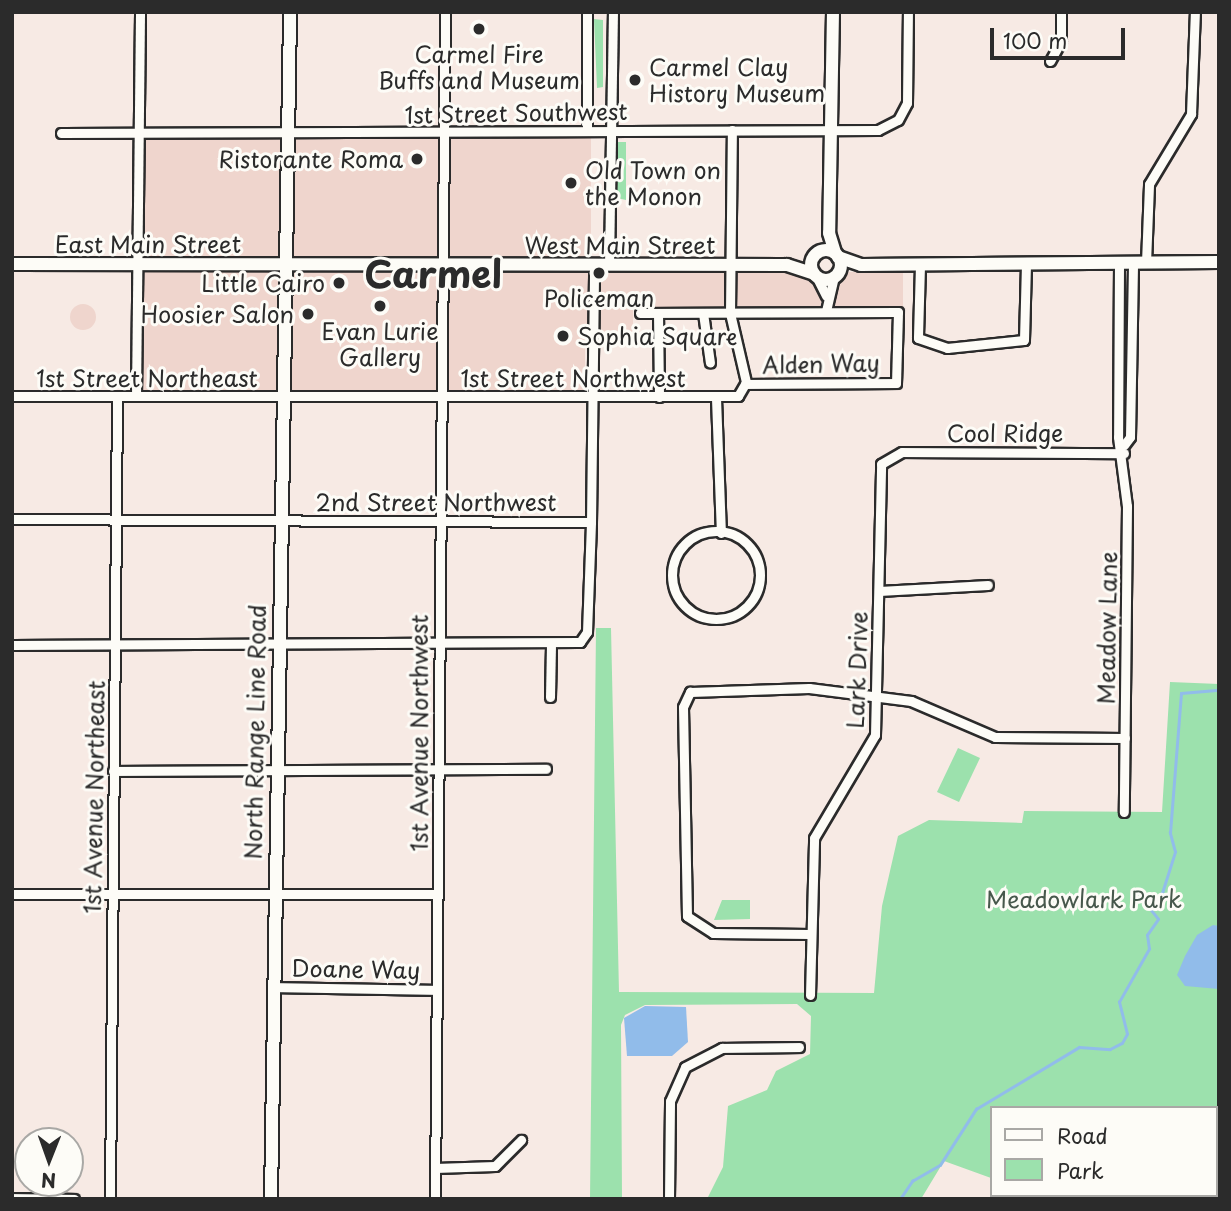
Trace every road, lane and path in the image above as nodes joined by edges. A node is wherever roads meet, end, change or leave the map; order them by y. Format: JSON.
{"nodes":[{"id":1,"x":141,"y":12,"type":"edge"},
{"id":2,"x":290,"y":12,"type":"edge"},
{"id":3,"x":445,"y":12,"type":"edge"},
{"id":4,"x":587,"y":12,"type":"edge"},
{"id":5,"x":613,"y":12,"type":"edge"},
{"id":6,"x":833,"y":12,"type":"edge"},
{"id":7,"x":908,"y":12,"type":"edge"},
{"id":8,"x":1061,"y":12,"type":"edge"},
{"id":9,"x":1195,"y":12,"type":"edge"},
{"id":10,"x":1050,"y":61,"type":"dead end"},
{"id":11,"x":732,"y":130,"type":"junction"},
{"id":12,"x":831,"y":130,"type":"junction"},
{"id":13,"x":587,"y":131,"type":"junction"},
{"id":14,"x":610,"y":131,"type":"junction"},
{"id":15,"x":61,"y":133,"type":"dead end"},
{"id":16,"x":139,"y":133,"type":"junction"},
{"id":17,"x":443,"y":135,"type":"junction"},
{"id":18,"x":285,"y":136,"type":"junction"},
{"id":19,"x":829,"y":233,"type":"junction"},
{"id":20,"x":815,"y":255,"type":"junction"},
{"id":21,"x":837,"y":255,"type":"junction"},
{"id":22,"x":1219,"y":262,"type":"edge"},
{"id":23,"x":1132,"y":263,"type":"junction"},
{"id":24,"x":12,"y":264,"type":"edge"},
{"id":25,"x":1026,"y":264,"type":"junction"},
{"id":26,"x":138,"y":265,"type":"junction"},
{"id":27,"x":594,"y":265,"type":"junction"},
{"id":28,"x":610,"y":265,"type":"junction"},
{"id":29,"x":729,"y":265,"type":"junction"},
{"id":30,"x":789,"y":265,"type":"junction"},
{"id":31,"x":861,"y":265,"type":"junction"},
{"id":32,"x":920,"y":265,"type":"junction"},
{"id":33,"x":283,"y":266,"type":"junction"},
{"id":34,"x":441,"y":267,"type":"junction"},
{"id":35,"x":815,"y":275,"type":"junction"},
{"id":36,"x":835,"y":277,"type":"junction"},
{"id":37,"x":825,"y":296,"type":"junction"},
{"id":38,"x":826,"y":311,"type":"junction"},
{"id":39,"x":640,"y":313,"type":"dead end"},
{"id":40,"x":658,"y":313,"type":"junction"},
{"id":41,"x":703,"y":313,"type":"junction"},
{"id":42,"x":730,"y":313,"type":"junction"},
{"id":43,"x":710,"y":363,"type":"dead end"},
{"id":44,"x":746,"y":384,"type":"junction"},
{"id":45,"x":12,"y":396,"type":"edge"},
{"id":46,"x":117,"y":396,"type":"junction"},
{"id":47,"x":136,"y":397,"type":"junction"},
{"id":48,"x":282,"y":397,"type":"junction"},
{"id":49,"x":440,"y":397,"type":"junction"},
{"id":50,"x":593,"y":397,"type":"junction"},
{"id":51,"x":659,"y":397,"type":"junction"},
{"id":52,"x":716,"y":398,"type":"junction"},
{"id":53,"x":1124,"y":449,"type":"junction"},
{"id":54,"x":887,"y":456,"type":"joint"},
{"id":55,"x":12,"y":519,"type":"edge"},
{"id":56,"x":117,"y":520,"type":"junction"},
{"id":57,"x":280,"y":522,"type":"junction"},
{"id":58,"x":439,"y":522,"type":"junction"},
{"id":59,"x":592,"y":522,"type":"junction"},
{"id":60,"x":721,"y":533,"type":"junction"},
{"id":61,"x":988,"y":585,"type":"dead end"},
{"id":62,"x":879,"y":591,"type":"junction"},
{"id":63,"x":551,"y":644,"type":"junction"},
{"id":64,"x":12,"y":645,"type":"edge"},
{"id":65,"x":115,"y":645,"type":"junction"},
{"id":66,"x":438,"y":645,"type":"junction"},
{"id":67,"x":277,"y":646,"type":"junction"},
{"id":68,"x":550,"y":697,"type":"dead end"},
{"id":69,"x":878,"y":698,"type":"junction"},
{"id":70,"x":1125,"y":738,"type":"junction"},
{"id":71,"x":439,"y":769,"type":"junction"},
{"id":72,"x":546,"y":769,"type":"dead end"},
{"id":73,"x":276,"y":770,"type":"junction"},
{"id":74,"x":113,"y":771,"type":"junction"},
{"id":75,"x":1124,"y":812,"type":"dead end"},
{"id":76,"x":12,"y":894,"type":"edge"},
{"id":77,"x":438,"y":894,"type":"junction"},
{"id":78,"x":112,"y":895,"type":"junction"},
{"id":79,"x":274,"y":895,"type":"junction"},
{"id":80,"x":810,"y":934,"type":"junction"},
{"id":81,"x":273,"y":988,"type":"junction"},
{"id":82,"x":437,"y":990,"type":"junction"},
{"id":83,"x":810,"y":995,"type":"dead end"},
{"id":84,"x":799,"y":1047,"type":"dead end"},
{"id":85,"x":521,"y":1140,"type":"dead end"},
{"id":86,"x":435,"y":1168,"type":"junction"},
{"id":87,"x":12,"y":1198,"type":"edge"},
{"id":88,"x":74,"y":1199,"type":"edge"},
{"id":89,"x":110,"y":1199,"type":"edge"},
{"id":90,"x":271,"y":1199,"type":"edge"},
{"id":91,"x":435,"y":1199,"type":"edge"},
{"id":92,"x":669,"y":1199,"type":"edge"}],
"edges":[{"from":1,"to":16,"type":"street"},
{"from":2,"to":18,"type":"main road","name":"North Range Line Road"},
{"from":3,"to":17,"type":"street","name":"1st Avenue Northwest"},
{"from":4,"to":13,"type":"street"},
{"from":5,"to":14,"type":"street"},
{"from":6,"to":12,"type":"main road"},
{"from":7,"to":12,"type":"street","name":"1st Street Southwest"},
{"from":8,"to":10,"type":"street"},
{"from":9,"to":23,"type":"street","name":"Meadow Lane"},
{"from":11,"to":12,"type":"street","name":"1st Street Southwest"},
{"from":11,"to":14,"type":"street","name":"1st Street Southwest"},
{"from":11,"to":29,"type":"street"},
{"from":12,"to":19,"type":"main road"},
{"from":13,"to":14,"type":"street","name":"1st Street Southwest"},
{"from":13,"to":17,"type":"street","name":"1st Street Southwest"},
{"from":14,"to":28,"type":"street"},
{"from":15,"to":16,"type":"street","name":"1st Street Southwest"},
{"from":16,"to":18,"type":"street","name":"1st Street Southwest"},
{"from":16,"to":26,"type":"street"},
{"from":17,"to":18,"type":"street","name":"1st Street Southwest"},
{"from":17,"to":34,"type":"street","name":"1st Avenue Northwest"},
{"from":18,"to":33,"type":"main road","name":"North Range Line Road"},
{"from":19,"to":20,"type":"main road"},
{"from":19,"to":21,"type":"main road"},
{"from":20,"to":21,"type":"main road","name":"West Main Street"},
{"from":20,"to":30,"type":"main road","name":"West Main Street"},
{"from":20,"to":35,"type":"main road"},
{"from":21,"to":31,"type":"main road"},
{"from":21,"to":36,"type":"main road"},
{"from":22,"to":23,"type":"main road"},
{"from":23,"to":25,"type":"main road"},
{"from":23,"to":53,"type":"street","name":"Meadow Lane"},
{"from":24,"to":26,"type":"main road","name":"East Main Street"},
{"from":25,"to":32,"type":"main road"},
{"from":25,"to":32,"type":"street"},
{"from":26,"to":33,"type":"main road","name":"East Main Street"},
{"from":26,"to":47,"type":"street"},
{"from":27,"to":28,"type":"main road","name":"West Main Street"},
{"from":27,"to":34,"type":"main road","name":"West Main Street"},
{"from":27,"to":50,"type":"street"},
{"from":28,"to":29,"type":"main road","name":"West Main Street"},
{"from":29,"to":30,"type":"main road","name":"West Main Street"},
{"from":29,"to":42,"type":"street"},
{"from":30,"to":35,"type":"main road","name":"West Main Street"},
{"from":31,"to":32,"type":"main road"},
{"from":31,"to":36,"type":"main road"},
{"from":33,"to":34,"type":"main road","name":"West Main Street"},
{"from":33,"to":48,"type":"main road","name":"North Range Line Road"},
{"from":34,"to":49,"type":"street","name":"1st Avenue Northwest"},
{"from":35,"to":36,"type":"main road","name":"West Main Street"},
{"from":35,"to":37,"type":"street"},
{"from":36,"to":37,"type":"street"},
{"from":37,"to":38,"type":"street"},
{"from":38,"to":42,"type":"street"},
{"from":38,"to":44,"type":"street","name":"Alden Way"},
{"from":39,"to":40,"type":"street"},
{"from":40,"to":41,"type":"street"},
{"from":40,"to":51,"type":"street"},
{"from":41,"to":42,"type":"street"},
{"from":41,"to":43,"type":"street"},
{"from":42,"to":44,"type":"street"},
{"from":44,"to":52,"type":"street","name":"1st Street Northwest"},
{"from":45,"to":46,"type":"street","name":"1st Street Northeast"},
{"from":46,"to":47,"type":"street","name":"1st Street Northeast"},
{"from":46,"to":56,"type":"street","name":"1st Avenue Northeast"},
{"from":47,"to":48,"type":"street","name":"1st Street Northeast"},
{"from":48,"to":49,"type":"street","name":"1st Street Northwest"},
{"from":48,"to":57,"type":"main road","name":"North Range Line Road"},
{"from":49,"to":50,"type":"street","name":"1st Street Northwest"},
{"from":49,"to":58,"type":"street","name":"1st Avenue Northwest"},
{"from":50,"to":51,"type":"street","name":"1st Street Northwest"},
{"from":50,"to":59,"type":"street"},
{"from":51,"to":52,"type":"street","name":"1st Street Northwest"},
{"from":52,"to":60,"type":"street"},
{"from":53,"to":54,"type":"street","name":"Cool Ridge"},
{"from":53,"to":70,"type":"street","name":"Meadow Lane"},
{"from":54,"to":62,"type":"street","name":"Lark Drive"},
{"from":55,"to":56,"type":"street","name":"2nd Street Northwest"},
{"from":56,"to":57,"type":"street","name":"2nd Street Northwest"},
{"from":56,"to":65,"type":"street","name":"1st Avenue Northeast"},
{"from":57,"to":58,"type":"street","name":"2nd Street Northwest"},
{"from":57,"to":67,"type":"main road","name":"North Range Line Road"},
{"from":58,"to":59,"type":"street","name":"2nd Street Northwest"},
{"from":58,"to":66,"type":"street","name":"1st Avenue Northwest"},
{"from":59,"to":63,"type":"street"},
{"from":60,"to":60,"type":"street"},
{"from":61,"to":62,"type":"street"},
{"from":62,"to":69,"type":"street","name":"Lark Drive"},
{"from":63,"to":66,"type":"street"},
{"from":63,"to":68,"type":"street"},
{"from":64,"to":65,"type":"street"},
{"from":65,"to":67,"type":"street"},
{"from":65,"to":74,"type":"street","name":"1st Avenue Northeast"},
{"from":66,"to":67,"type":"street"},
{"from":66,"to":71,"type":"street","name":"1st Avenue Northwest"},
{"from":67,"to":73,"type":"main road","name":"North Range Line Road"},
{"from":69,"to":70,"type":"street"},
{"from":69,"to":80,"type":"street","name":"Lark Drive"},
{"from":69,"to":80,"type":"street"},
{"from":70,"to":75,"type":"street","name":"Meadow Lane"},
{"from":71,"to":72,"type":"street"},
{"from":71,"to":73,"type":"street"},
{"from":71,"to":77,"type":"street","name":"1st Avenue Northwest"},
{"from":73,"to":74,"type":"street"},
{"from":73,"to":79,"type":"main road","name":"North Range Line Road"},
{"from":74,"to":78,"type":"street","name":"1st Avenue Northeast"},
{"from":76,"to":78,"type":"street"},
{"from":77,"to":79,"type":"street"},
{"from":77,"to":82,"type":"street","name":"1st Avenue Northwest"},
{"from":78,"to":79,"type":"street"},
{"from":78,"to":89,"type":"street","name":"1st Avenue Northeast"},
{"from":79,"to":81,"type":"main road","name":"North Range Line Road"},
{"from":80,"to":83,"type":"street","name":"Lark Drive"},
{"from":81,"to":82,"type":"street","name":"Doane Way"},
{"from":81,"to":90,"type":"main road","name":"North Range Line Road"},
{"from":82,"to":86,"type":"street","name":"1st Avenue Northwest"},
{"from":84,"to":92,"type":"street"},
{"from":85,"to":86,"type":"street"},
{"from":86,"to":91,"type":"street","name":"1st Avenue Northwest"},
{"from":87,"to":88,"type":"street"}]}
